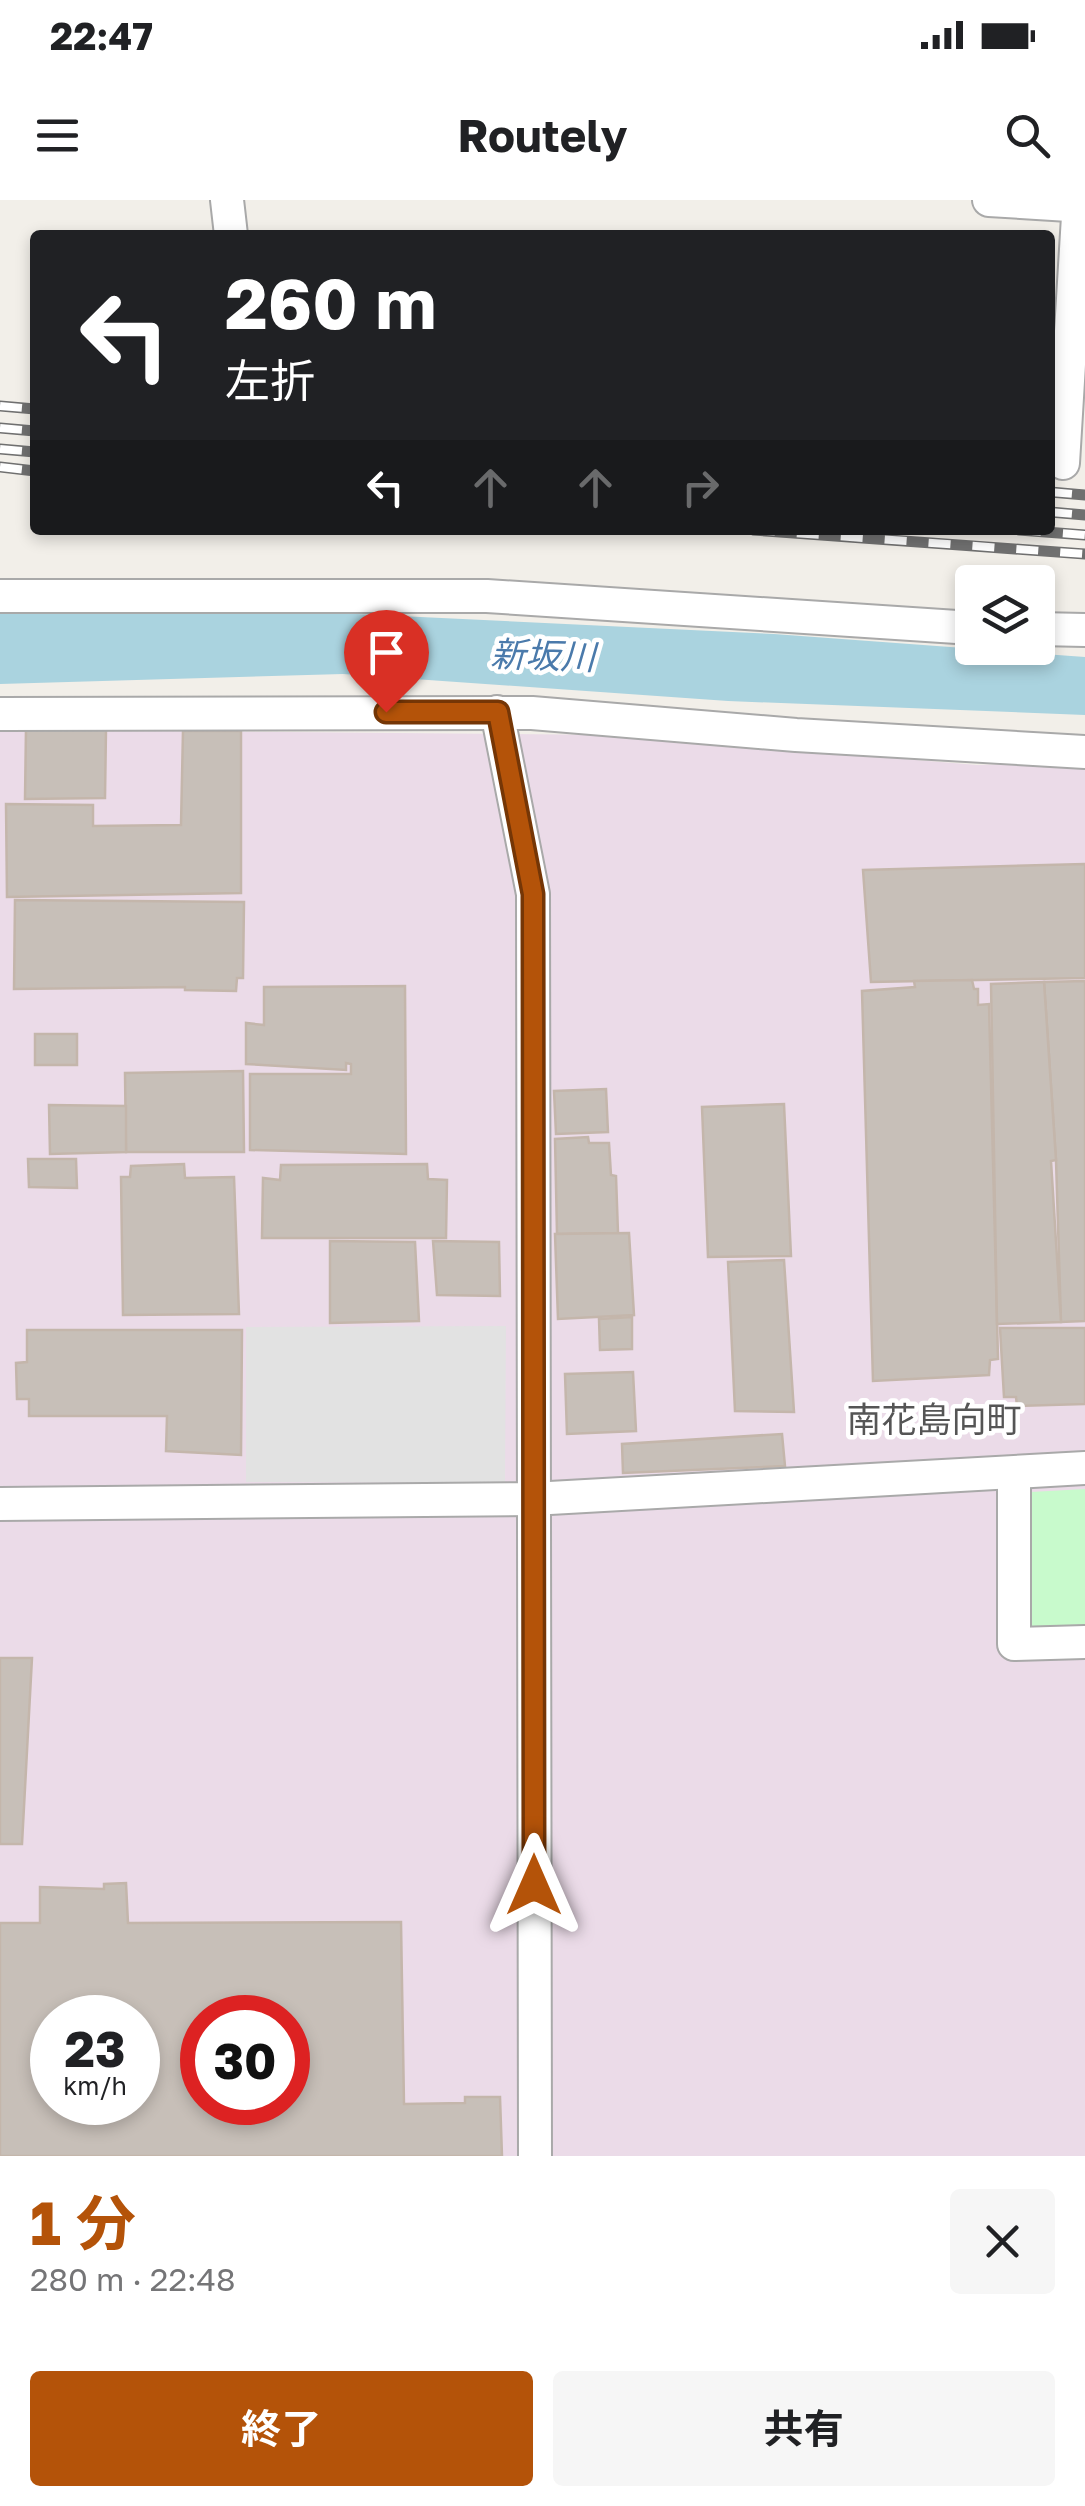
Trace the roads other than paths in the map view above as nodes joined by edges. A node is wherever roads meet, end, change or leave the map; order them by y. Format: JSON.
{"nodes":[{"id":1,"x":228,"y":200,"type":"edge"},
{"id":2,"x":989,"y":200,"type":"edge"},
{"id":3,"x":1081,"y":204,"type":"edge"},
{"id":4,"x":231,"y":230,"type":"edge"},
{"id":5,"x":1066,"y":463,"type":"edge"},
{"id":6,"x":0,"y":596,"type":"edge"},
{"id":7,"x":955,"y":627,"type":"edge"},
{"id":8,"x":1055,"y":629,"type":"edge"},
{"id":9,"x":1085,"y":630,"type":"edge"},
{"id":10,"x":498,"y":712,"type":"junction"},
{"id":11,"x":0,"y":714,"type":"edge"},
{"id":12,"x":1085,"y":752,"type":"edge"},
{"id":13,"x":1085,"y":1468,"type":"edge"},
{"id":14,"x":1014,"y":1473,"type":"junction"},
{"id":15,"x":532,"y":1498,"type":"junction"},
{"id":16,"x":0,"y":1504,"type":"edge"},
{"id":17,"x":1085,"y":1642,"type":"edge"},
{"id":18,"x":535,"y":2156,"type":"edge"}],
"edges":[{"from":1,"to":4,"type":"street"},
{"from":2,"to":3,"type":"street"},
{"from":3,"to":5,"type":"street"},
{"from":6,"to":7,"type":"street"},
{"from":8,"to":9,"type":"street"},
{"from":10,"to":11,"type":"street"},
{"from":10,"to":12,"type":"street"},
{"from":10,"to":15,"type":"street"},
{"from":13,"to":14,"type":"street"},
{"from":14,"to":15,"type":"street"},
{"from":14,"to":17,"type":"street"},
{"from":15,"to":16,"type":"street"},
{"from":15,"to":18,"type":"street"}]}
